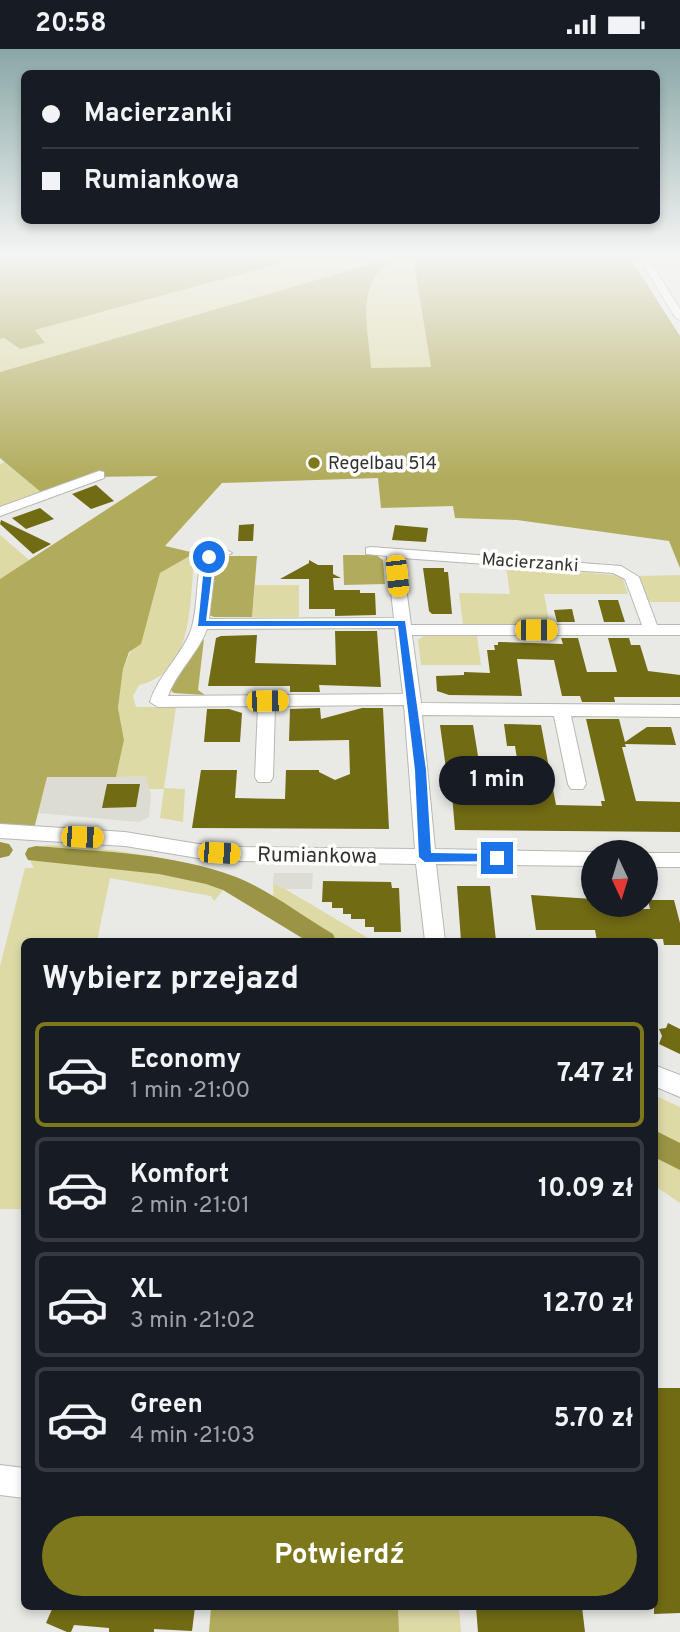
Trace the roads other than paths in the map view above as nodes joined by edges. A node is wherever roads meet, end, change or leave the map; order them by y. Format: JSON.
{"nodes":[{"id":1,"x":99,"y":475,"type":"dead end"},
{"id":2,"x":0,"y":512,"type":"edge"},
{"id":3,"x":370,"y":551,"type":"dead end"},
{"id":4,"x":394,"y":552,"type":"junction"},
{"id":5,"x":225,"y":553,"type":"dead end"},
{"id":6,"x":202,"y":624,"type":"junction"},
{"id":7,"x":403,"y":626,"type":"junction"},
{"id":8,"x":651,"y":630,"type":"junction"},
{"id":9,"x":680,"y":630,"type":"edge"},
{"id":10,"x":267,"y":701,"type":"junction"},
{"id":11,"x":412,"y":704,"type":"junction"},
{"id":12,"x":561,"y":709,"type":"junction"},
{"id":13,"x":680,"y":711,"type":"edge"},
{"id":14,"x":264,"y":777,"type":"dead end"},
{"id":15,"x":577,"y":784,"type":"dead end"},
{"id":16,"x":0,"y":831,"type":"edge"},
{"id":17,"x":425,"y":857,"type":"junction"},
{"id":18,"x":581,"y":859,"type":"edge"},
{"id":19,"x":658,"y":860,"type":"edge"},
{"id":20,"x":680,"y":860,"type":"edge"},
{"id":21,"x":435,"y":938,"type":"edge"},
{"id":22,"x":658,"y":1077,"type":"edge"},
{"id":23,"x":680,"y":1086,"type":"edge"},
{"id":24,"x":0,"y":1479,"type":"edge"},
{"id":25,"x":21,"y":1482,"type":"edge"}],
"edges":[{"from":1,"to":2,"type":"street"},
{"from":3,"to":4,"type":"street","name":"Macierzanki"},
{"from":4,"to":7,"type":"street"},
{"from":4,"to":8,"type":"street","name":"Macierzanki"},
{"from":5,"to":6,"type":"street"},
{"from":6,"to":7,"type":"street"},
{"from":6,"to":10,"type":"street"},
{"from":7,"to":8,"type":"street"},
{"from":7,"to":11,"type":"street"},
{"from":8,"to":9,"type":"street"},
{"from":10,"to":11,"type":"street"},
{"from":10,"to":14,"type":"street"},
{"from":11,"to":12,"type":"street"},
{"from":11,"to":17,"type":"street"},
{"from":12,"to":13,"type":"street"},
{"from":12,"to":15,"type":"street"},
{"from":16,"to":17,"type":"street","name":"Rumiankowa"},
{"from":17,"to":18,"type":"street","name":"Rumiankowa"},
{"from":17,"to":21,"type":"street"},
{"from":19,"to":20,"type":"street"},
{"from":22,"to":23,"type":"street"},
{"from":24,"to":25,"type":"street"}]}
